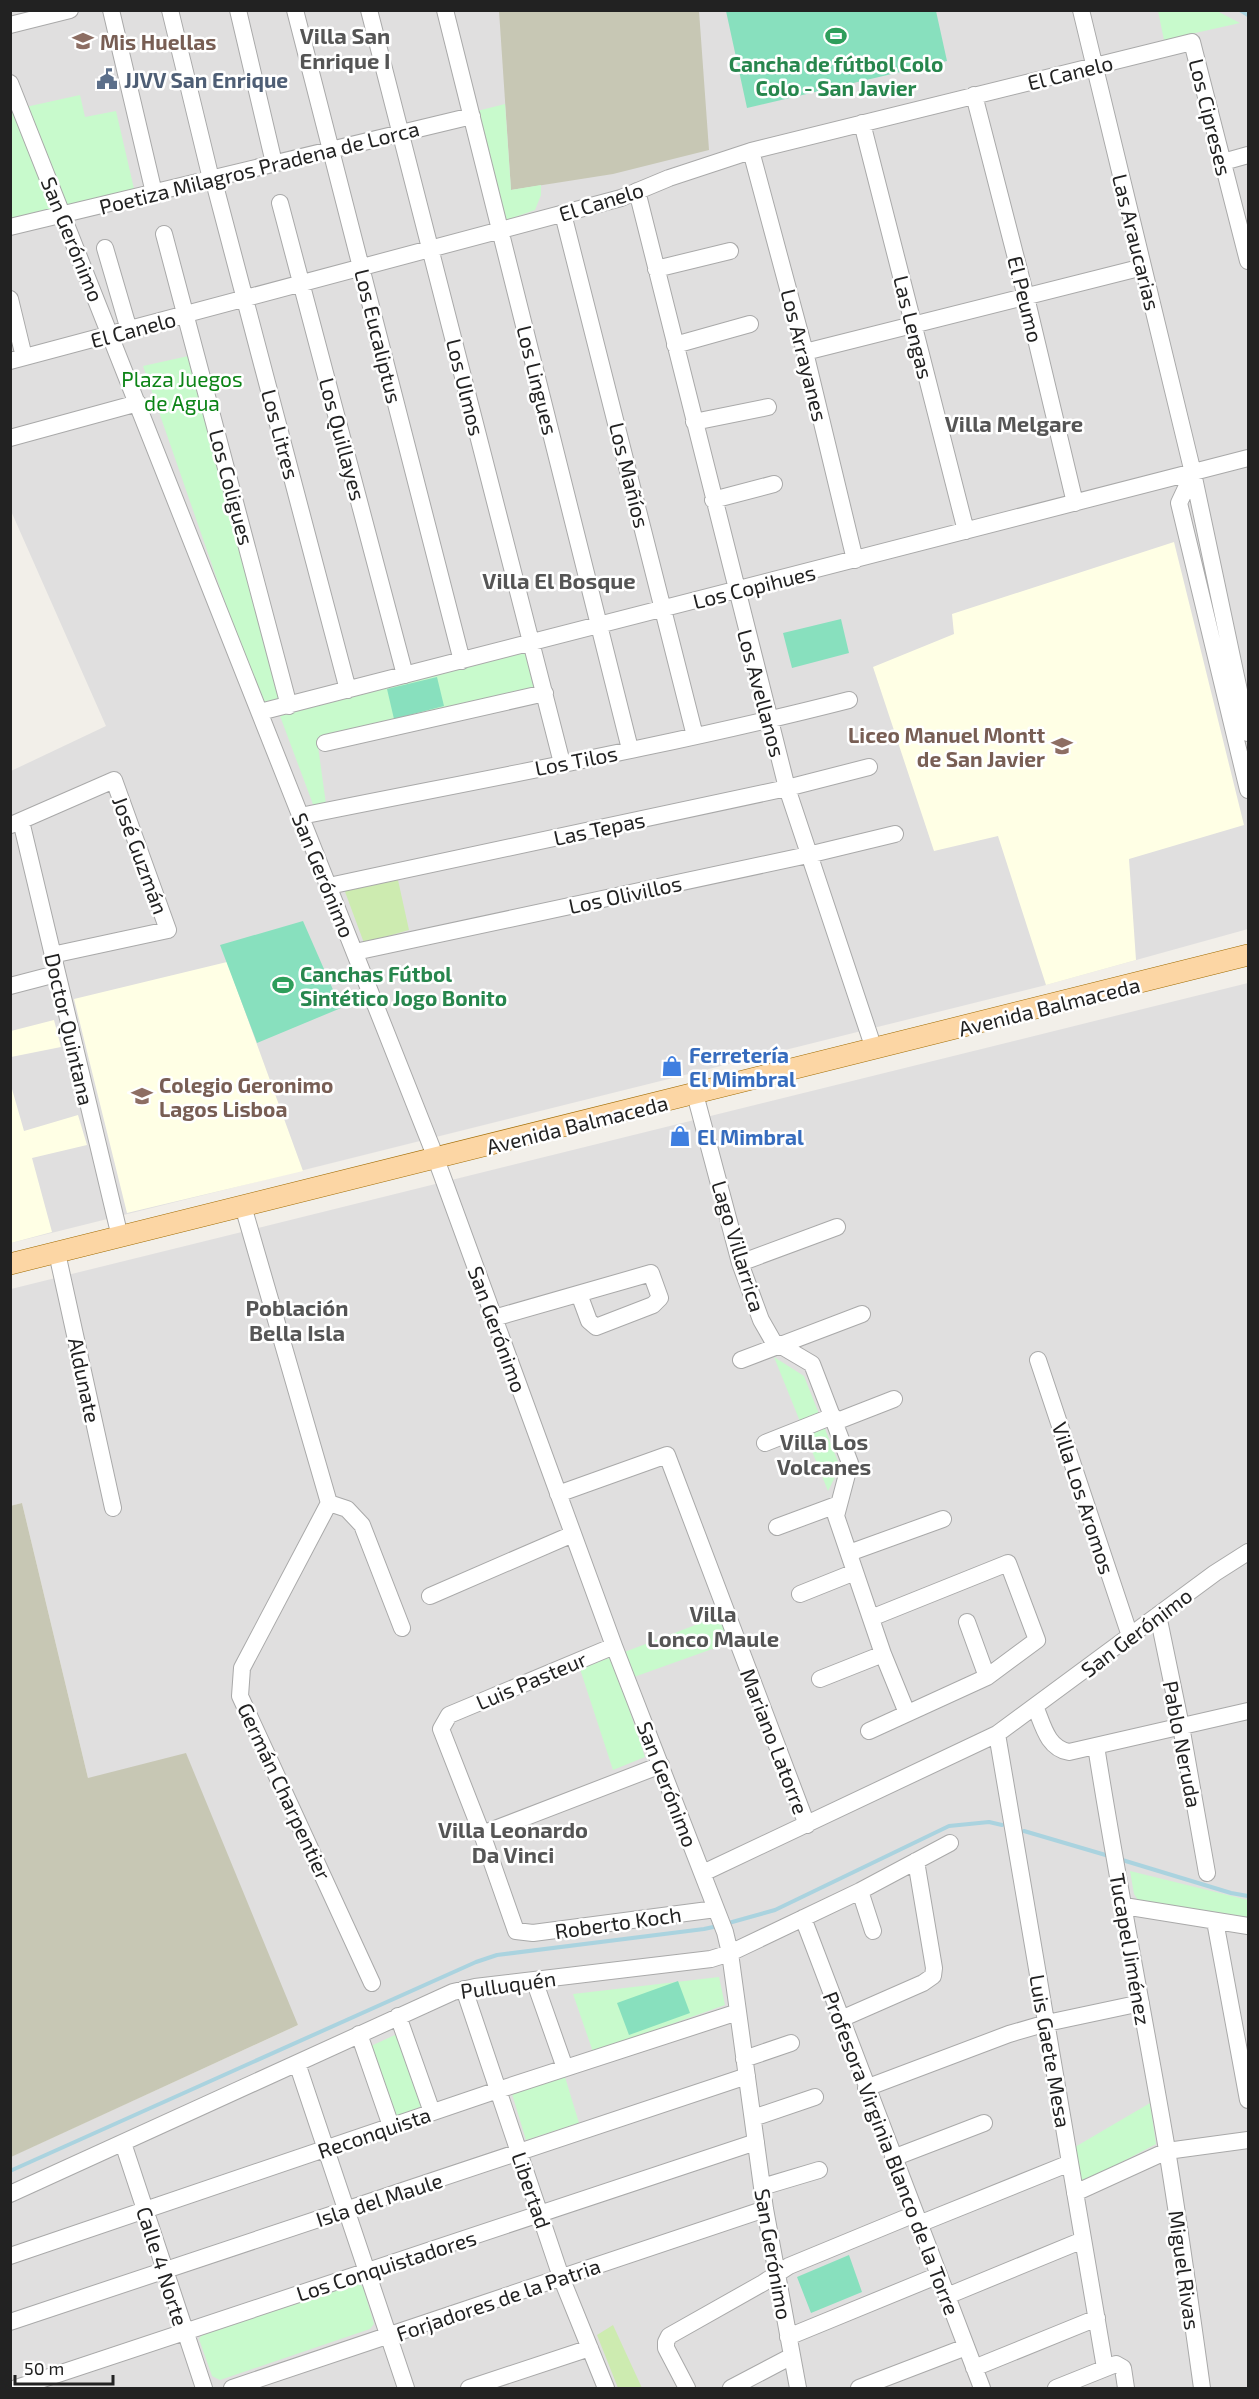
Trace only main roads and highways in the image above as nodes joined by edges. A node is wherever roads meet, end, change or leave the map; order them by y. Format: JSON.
{"nodes":[{"id":1,"x":1248,"y":955,"type":"edge"},
{"id":2,"x":10,"y":1264,"type":"edge"}],
"edges":[{"from":1,"to":2,"type":"main road","name":"Avenida Balmaceda"}]}
